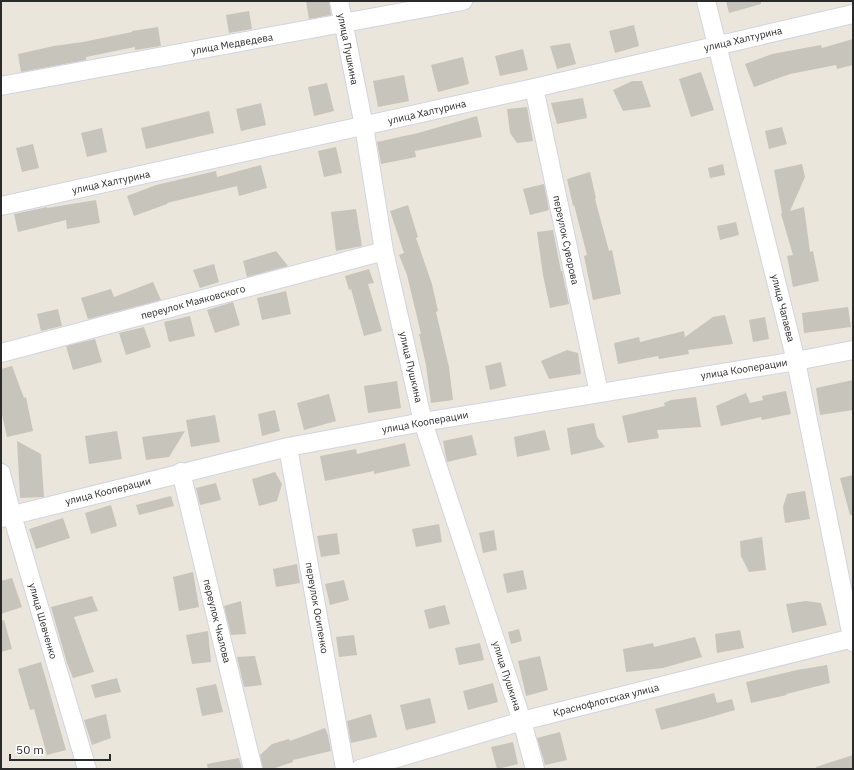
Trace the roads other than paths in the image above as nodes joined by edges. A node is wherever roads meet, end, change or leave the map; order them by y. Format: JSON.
{"nodes":[{"id":1,"x":339,"y":1,"type":"edge"},
{"id":2,"x":463,"y":1,"type":"edge"},
{"id":3,"x":706,"y":1,"type":"edge"},
{"id":4,"x":853,"y":14,"type":"edge"},
{"id":5,"x":343,"y":24,"type":"junction"},
{"id":6,"x":717,"y":45,"type":"junction"},
{"id":7,"x":1,"y":86,"type":"edge"},
{"id":8,"x":534,"y":88,"type":"junction"},
{"id":9,"x":364,"y":126,"type":"junction"},
{"id":10,"x":1,"y":206,"type":"edge"},
{"id":11,"x":384,"y":251,"type":"junction"},
{"id":12,"x":853,"y":350,"type":"edge"},
{"id":13,"x":1,"y":353,"type":"edge"},
{"id":14,"x":796,"y":361,"type":"junction"},
{"id":15,"x":599,"y":393,"type":"junction"},
{"id":16,"x":423,"y":422,"type":"junction"},
{"id":17,"x":288,"y":446,"type":"junction"},
{"id":18,"x":181,"y":472,"type":"junction"},
{"id":19,"x":1,"y":473,"type":"edge"},
{"id":20,"x":6,"y":516,"type":"edge"},
{"id":21,"x":853,"y":639,"type":"edge"},
{"id":22,"x":522,"y":721,"type":"junction"},
{"id":23,"x":385,"y":765,"type":"edge"},
{"id":24,"x":87,"y":769,"type":"edge"},
{"id":25,"x":253,"y":769,"type":"edge"},
{"id":26,"x":345,"y":769,"type":"edge"},
{"id":27,"x":360,"y":769,"type":"edge"},
{"id":28,"x":535,"y":769,"type":"edge"}],
"edges":[{"from":1,"to":5,"type":"street","name":"улица Пушкина"},
{"from":2,"to":5,"type":"street","name":"улица Медведева"},
{"from":3,"to":6,"type":"street","name":"улица Чапаева"},
{"from":4,"to":6,"type":"street","name":"улица Халтурина"},
{"from":5,"to":7,"type":"street","name":"улица Медведева"},
{"from":5,"to":9,"type":"street","name":"улица Пушкина"},
{"from":6,"to":8,"type":"street","name":"улица Халтурина"},
{"from":6,"to":14,"type":"street","name":"улица Чапаева"},
{"from":8,"to":9,"type":"street","name":"улица Халтурина"},
{"from":8,"to":15,"type":"street","name":"переулок Суворова"},
{"from":9,"to":10,"type":"street","name":"улица Халтурина"},
{"from":9,"to":11,"type":"street","name":"улица Пушкина"},
{"from":11,"to":13,"type":"street","name":"переулок Маяковского"},
{"from":11,"to":16,"type":"street","name":"улица Пушкина"},
{"from":12,"to":14,"type":"street","name":"улица Кооперации"},
{"from":14,"to":15,"type":"street","name":"улица Кооперации"},
{"from":14,"to":21,"type":"street","name":"улица Чапаева"},
{"from":15,"to":16,"type":"street","name":"улица Кооперации"},
{"from":16,"to":17,"type":"street","name":"улица Кооперации"},
{"from":16,"to":22,"type":"street","name":"улица Пушкина"},
{"from":17,"to":18,"type":"street","name":"улица Кооперации"},
{"from":17,"to":26,"type":"street","name":"переулок Осипенко"},
{"from":18,"to":20,"type":"street","name":"улица Кооперации"},
{"from":18,"to":25,"type":"street","name":"переулок Чкалова"},
{"from":19,"to":20,"type":"street","name":"улица Шевченко"},
{"from":20,"to":24,"type":"street","name":"улица Шевченко"},
{"from":21,"to":22,"type":"street","name":"Краснофлотская улица"},
{"from":22,"to":23,"type":"street","name":"Краснофлотская улица"},
{"from":22,"to":28,"type":"street","name":"улица Пушкина"},
{"from":23,"to":27,"type":"street","name":"Краснофлотская улица"}]}
